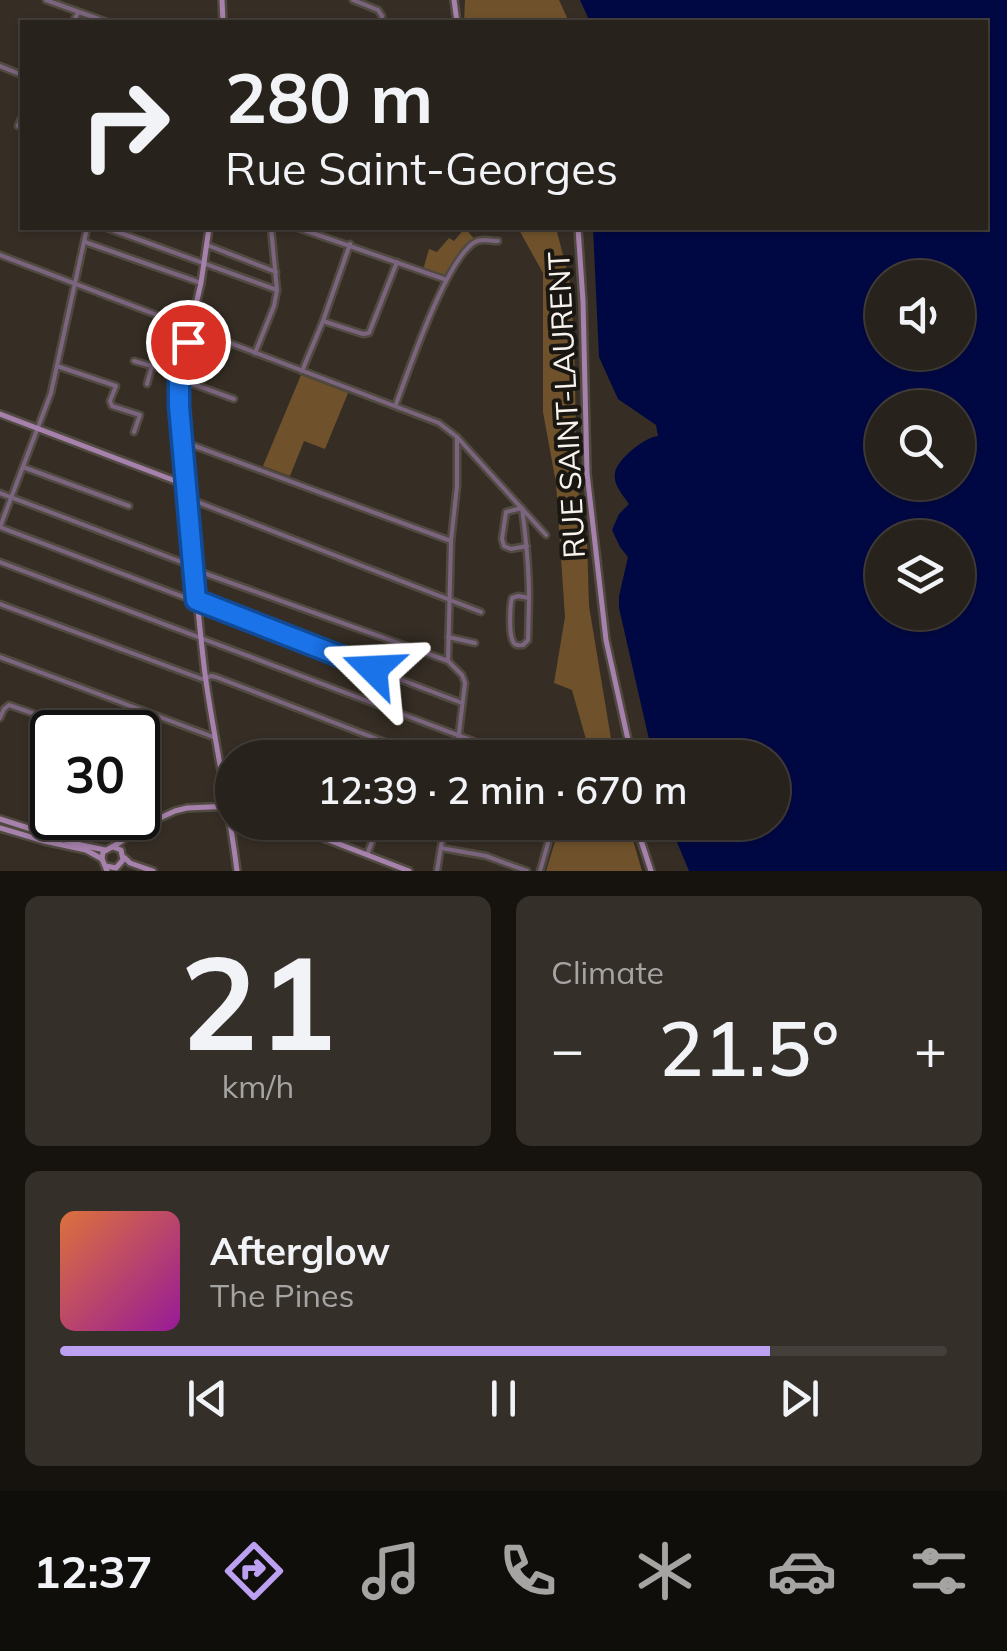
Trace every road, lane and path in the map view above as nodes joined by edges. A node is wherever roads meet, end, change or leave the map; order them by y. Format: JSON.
{"nodes":[{"id":1,"x":46,"y":0,"type":"edge"},
{"id":2,"x":354,"y":0,"type":"edge"},
{"id":3,"x":78,"y":12,"type":"junction"},
{"id":4,"x":73,"y":20,"type":"edge"},
{"id":5,"x":100,"y":20,"type":"edge"},
{"id":6,"x":382,"y":20,"type":"edge"},
{"id":7,"x":87,"y":230,"type":"edge"},
{"id":8,"x":112,"y":230,"type":"edge"},
{"id":9,"x":209,"y":230,"type":"edge"},
{"id":10,"x":271,"y":230,"type":"edge"},
{"id":11,"x":304,"y":230,"type":"edge"},
{"id":12,"x":578,"y":230,"type":"edge"},
{"id":13,"x":84,"y":242,"type":"junction"},
{"id":14,"x":498,"y":242,"type":"dead end"},
{"id":15,"x":350,"y":244,"type":"junction"},
{"id":16,"x":206,"y":246,"type":"junction"},
{"id":17,"x":0,"y":254,"type":"edge"},
{"id":18,"x":398,"y":262,"type":"junction"},
{"id":19,"x":204,"y":264,"type":"junction"},
{"id":20,"x":276,"y":272,"type":"junction"},
{"id":21,"x":445,"y":280,"type":"junction"},
{"id":22,"x":201,"y":283,"type":"junction"},
{"id":23,"x":76,"y":284,"type":"junction"},
{"id":24,"x":277,"y":290,"type":"junction"},
{"id":25,"x":323,"y":321,"type":"junction"},
{"id":26,"x":190,"y":328,"type":"junction"},
{"id":27,"x":188,"y":342,"type":"junction"},
{"id":28,"x":255,"y":353,"type":"junction"},
{"id":29,"x":134,"y":361,"type":"dead end"},
{"id":30,"x":57,"y":366,"type":"junction"},
{"id":31,"x":152,"y":366,"type":"junction"},
{"id":32,"x":302,"y":371,"type":"junction"},
{"id":33,"x":180,"y":374,"type":"junction"},
{"id":34,"x":147,"y":384,"type":"dead end"},
{"id":35,"x":179,"y":384,"type":"junction"},
{"id":36,"x":234,"y":399,"type":"dead end"},
{"id":37,"x":395,"y":406,"type":"junction"},
{"id":38,"x":0,"y":414,"type":"edge"},
{"id":39,"x":38,"y":428,"type":"junction"},
{"id":40,"x":134,"y":432,"type":"dead end"},
{"id":41,"x":457,"y":437,"type":"junction"},
{"id":42,"x":183,"y":441,"type":"junction"},
{"id":43,"x":23,"y":467,"type":"junction"},
{"id":44,"x":186,"y":486,"type":"junction"},
{"id":45,"x":0,"y":492,"type":"edge"},
{"id":46,"x":12,"y":497,"type":"junction"},
{"id":47,"x":187,"y":500,"type":"junction"},
{"id":48,"x":129,"y":506,"type":"dead end"},
{"id":49,"x":522,"y":508,"type":"junction"},
{"id":50,"x":0,"y":527,"type":"edge"},
{"id":51,"x":546,"y":535,"type":"dead end"},
{"id":52,"x":451,"y":541,"type":"junction"},
{"id":53,"x":526,"y":546,"type":"junction"},
{"id":54,"x":0,"y":562,"type":"edge"},
{"id":55,"x":192,"y":566,"type":"junction"},
{"id":56,"x":529,"y":598,"type":"junction"},
{"id":57,"x":196,"y":600,"type":"junction"},
{"id":58,"x":450,"y":600,"type":"junction"},
{"id":59,"x":0,"y":604,"type":"edge"},
{"id":60,"x":481,"y":612,"type":"dead end"},
{"id":61,"x":201,"y":636,"type":"junction"},
{"id":62,"x":448,"y":637,"type":"junction"},
{"id":63,"x":475,"y":642,"type":"dead end"},
{"id":64,"x":0,"y":657,"type":"edge"},
{"id":65,"x":448,"y":661,"type":"junction"},
{"id":66,"x":206,"y":678,"type":"junction"},
{"id":67,"x":462,"y":704,"type":"junction"},
{"id":68,"x":136,"y":709,"type":"joint"},
{"id":69,"x":30,"y":712,"type":"edge"},
{"id":70,"x":0,"y":718,"type":"edge"},
{"id":71,"x":460,"y":734,"type":"junction"},
{"id":72,"x":216,"y":738,"type":"joint"},
{"id":73,"x":381,"y":740,"type":"edge"},
{"id":74,"x":459,"y":740,"type":"edge"},
{"id":75,"x":474,"y":740,"type":"edge"},
{"id":76,"x":628,"y":740,"type":"edge"},
{"id":77,"x":215,"y":807,"type":"edge"},
{"id":78,"x":0,"y":819,"type":"edge"},
{"id":79,"x":0,"y":828,"type":"edge"},
{"id":80,"x":234,"y":840,"type":"edge"},
{"id":81,"x":330,"y":840,"type":"edge"},
{"id":82,"x":372,"y":840,"type":"edge"},
{"id":83,"x":442,"y":840,"type":"edge"},
{"id":84,"x":549,"y":840,"type":"edge"},
{"id":85,"x":641,"y":840,"type":"edge"},
{"id":86,"x":109,"y":848,"type":"junction"},
{"id":87,"x":441,"y":848,"type":"junction"},
{"id":88,"x":367,"y":854,"type":"junction"},
{"id":89,"x":124,"y":857,"type":"junction"},
{"id":90,"x":105,"y":865,"type":"edge"},
{"id":91,"x":116,"y":868,"type":"edge"},
{"id":92,"x":144,"y":871,"type":"edge"},
{"id":93,"x":153,"y":871,"type":"edge"},
{"id":94,"x":237,"y":871,"type":"edge"},
{"id":95,"x":409,"y":871,"type":"edge"},
{"id":96,"x":437,"y":871,"type":"edge"},
{"id":97,"x":527,"y":871,"type":"edge"},
{"id":98,"x":540,"y":871,"type":"edge"},
{"id":99,"x":651,"y":871,"type":"edge"}],
"edges":[{"from":1,"to":3,"type":"street"},
{"from":2,"to":6,"type":"street"},
{"from":3,"to":4,"type":"street"},
{"from":3,"to":5,"type":"street"},
{"from":7,"to":13,"type":"street"},
{"from":8,"to":19,"type":"street"},
{"from":9,"to":16,"type":"street"},
{"from":10,"to":20,"type":"street"},
{"from":11,"to":15,"type":"street"},
{"from":12,"to":76,"type":"street","name":"RUE SAINT-LAURENT"},
{"from":13,"to":22,"type":"street"},
{"from":13,"to":23,"type":"street"},
{"from":14,"to":21,"type":"street"},
{"from":15,"to":18,"type":"street"},
{"from":15,"to":25,"type":"street"},
{"from":16,"to":19,"type":"street"},
{"from":16,"to":20,"type":"street"},
{"from":17,"to":23,"type":"street"},
{"from":18,"to":21,"type":"street"},
{"from":18,"to":25,"type":"street"},
{"from":19,"to":22,"type":"street"},
{"from":19,"to":24,"type":"street"},
{"from":20,"to":24,"type":"street"},
{"from":21,"to":37,"type":"street"},
{"from":22,"to":26,"type":"street"},
{"from":23,"to":26,"type":"street"},
{"from":23,"to":30,"type":"street"},
{"from":24,"to":28,"type":"street"},
{"from":25,"to":32,"type":"street"},
{"from":26,"to":27,"type":"street"},
{"from":26,"to":28,"type":"street"},
{"from":27,"to":31,"type":"street"},
{"from":27,"to":33,"type":"street"},
{"from":28,"to":32,"type":"street"},
{"from":29,"to":31,"type":"street"},
{"from":30,"to":39,"type":"street"},
{"from":30,"to":40,"type":"street"},
{"from":31,"to":33,"type":"street"},
{"from":31,"to":34,"type":"street"},
{"from":32,"to":37,"type":"street"},
{"from":33,"to":35,"type":"street"},
{"from":35,"to":36,"type":"street"},
{"from":35,"to":42,"type":"street"},
{"from":37,"to":41,"type":"street"},
{"from":38,"to":39,"type":"street"},
{"from":39,"to":43,"type":"street"},
{"from":39,"to":44,"type":"street"},
{"from":41,"to":49,"type":"street"},
{"from":41,"to":52,"type":"street"},
{"from":42,"to":44,"type":"street"},
{"from":42,"to":52,"type":"street"},
{"from":43,"to":46,"type":"street"},
{"from":43,"to":48,"type":"street"},
{"from":44,"to":47,"type":"street"},
{"from":45,"to":46,"type":"street"},
{"from":46,"to":50,"type":"street"},
{"from":46,"to":55,"type":"street"},
{"from":47,"to":55,"type":"street"},
{"from":47,"to":58,"type":"street"},
{"from":49,"to":51,"type":"street"},
{"from":49,"to":53,"type":"street"},
{"from":49,"to":53,"type":"street"},
{"from":50,"to":57,"type":"street"},
{"from":52,"to":58,"type":"street"},
{"from":53,"to":56,"type":"street"},
{"from":54,"to":61,"type":"street"},
{"from":55,"to":57,"type":"street"},
{"from":55,"to":65,"type":"street"},
{"from":56,"to":56,"type":"street"},
{"from":57,"to":61,"type":"street"},
{"from":57,"to":67,"type":"street"},
{"from":58,"to":60,"type":"street"},
{"from":58,"to":62,"type":"street"},
{"from":59,"to":66,"type":"street"},
{"from":61,"to":66,"type":"street"},
{"from":61,"to":71,"type":"street"},
{"from":62,"to":63,"type":"street"},
{"from":62,"to":65,"type":"street"},
{"from":64,"to":68,"type":"street"},
{"from":65,"to":67,"type":"street"},
{"from":66,"to":72,"type":"street"},
{"from":66,"to":73,"type":"street"},
{"from":67,"to":71,"type":"street"},
{"from":68,"to":72,"type":"street"},
{"from":69,"to":70,"type":"street"},
{"from":71,"to":74,"type":"street"},
{"from":71,"to":75,"type":"street"},
{"from":77,"to":86,"type":"street"},
{"from":78,"to":86,"type":"street"},
{"from":79,"to":90,"type":"street"},
{"from":80,"to":94,"type":"street"},
{"from":81,"to":88,"type":"street"},
{"from":82,"to":88,"type":"street"},
{"from":83,"to":87,"type":"street"},
{"from":84,"to":98,"type":"street"},
{"from":85,"to":99,"type":"street"},
{"from":86,"to":89,"type":"street"},
{"from":86,"to":90,"type":"street"},
{"from":87,"to":96,"type":"street"},
{"from":87,"to":97,"type":"street"},
{"from":88,"to":95,"type":"street"},
{"from":89,"to":91,"type":"street"},
{"from":89,"to":93,"type":"street"},
{"from":90,"to":91,"type":"street"},
{"from":91,"to":92,"type":"street"}]}
